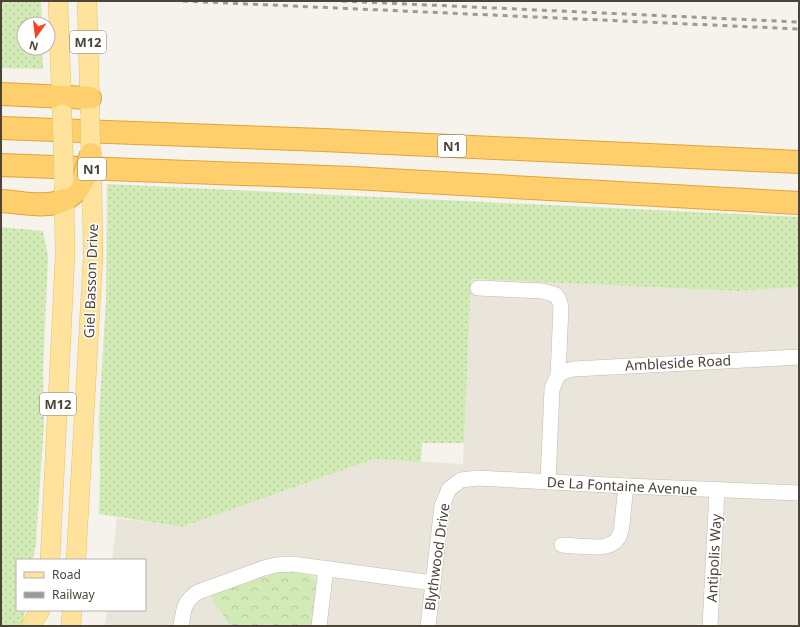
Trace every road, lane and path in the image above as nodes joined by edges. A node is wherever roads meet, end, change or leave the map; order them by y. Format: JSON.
{"nodes":[{"id":1,"x":58,"y":1,"type":"edge"},
{"id":2,"x":87,"y":1,"type":"edge"},
{"id":3,"x":1,"y":94,"type":"edge"},
{"id":4,"x":62,"y":96,"type":"junction"},
{"id":5,"x":90,"y":99,"type":"junction"},
{"id":6,"x":1,"y":128,"type":"edge"},
{"id":7,"x":91,"y":154,"type":"joint"},
{"id":8,"x":799,"y":162,"type":"edge"},
{"id":9,"x":1,"y":165,"type":"edge"},
{"id":10,"x":76,"y":185,"type":"junction"},
{"id":11,"x":1,"y":201,"type":"edge"},
{"id":12,"x":799,"y":204,"type":"edge"},
{"id":13,"x":478,"y":288,"type":"dead end"},
{"id":14,"x":799,"y":357,"type":"edge"},
{"id":15,"x":558,"y":375,"type":"junction"},
{"id":16,"x":548,"y":482,"type":"junction"},
{"id":17,"x":626,"y":486,"type":"junction"},
{"id":18,"x":449,"y":489,"type":"joint"},
{"id":19,"x":717,"y":490,"type":"junction"},
{"id":20,"x":799,"y":494,"type":"edge"},
{"id":21,"x":562,"y":545,"type":"dead end"},
{"id":22,"x":50,"y":559,"type":"edge"},
{"id":23,"x":76,"y":559,"type":"edge"},
{"id":24,"x":326,"y":568,"type":"junction"},
{"id":25,"x":433,"y":583,"type":"junction"},
{"id":26,"x":39,"y":611,"type":"edge"},
{"id":27,"x":45,"y":611,"type":"edge"},
{"id":28,"x":72,"y":611,"type":"edge"},
{"id":29,"x":31,"y":626,"type":"edge"},
{"id":30,"x":44,"y":626,"type":"edge"},
{"id":31,"x":72,"y":626,"type":"edge"},
{"id":32,"x":181,"y":626,"type":"edge"},
{"id":33,"x":319,"y":626,"type":"edge"},
{"id":34,"x":428,"y":626,"type":"edge"},
{"id":35,"x":710,"y":626,"type":"edge"}],
"edges":[{"from":1,"to":4,"type":"main road","name":"Giel Basson Drive","number":"M12"},
{"from":2,"to":5,"type":"main road","number":"M12"},
{"from":3,"to":4,"type":"highway"},
{"from":4,"to":5,"type":"highway"},
{"from":4,"to":10,"type":"main road","name":"Giel Basson Drive","number":"M12","bridge":true},
{"from":5,"to":7,"type":"main road","number":"M12","bridge":true},
{"from":6,"to":8,"type":"highway","number":"N1"},
{"from":7,"to":10,"type":"highway","bridge":true},
{"from":9,"to":12,"type":"highway","number":"N1"},
{"from":10,"to":11,"type":"highway"},
{"from":10,"to":22,"type":"main road","name":"Giel Basson Drive","number":"M12"},
{"from":10,"to":23,"type":"main road","name":"Giel Basson Drive","number":"M12"},
{"from":13,"to":15,"type":"street"},
{"from":14,"to":15,"type":"street","name":"Ambleside Road"},
{"from":15,"to":16,"type":"street"},
{"from":16,"to":17,"type":"street","name":"De La Fontaine Avenue"},
{"from":16,"to":18,"type":"street","name":"De La Fontaine Avenue"},
{"from":17,"to":19,"type":"street","name":"De La Fontaine Avenue"},
{"from":17,"to":21,"type":"street"},
{"from":18,"to":25,"type":"street","name":"Blythwood Drive"},
{"from":19,"to":20,"type":"street","name":"De La Fontaine Avenue"},
{"from":19,"to":35,"type":"street","name":"Antipolis Way"},
{"from":24,"to":25,"type":"street"},
{"from":24,"to":32,"type":"street"},
{"from":24,"to":33,"type":"street"},
{"from":25,"to":34,"type":"street","name":"Blythwood Drive"},
{"from":26,"to":29,"type":"main road"},
{"from":27,"to":30,"type":"main road"},
{"from":28,"to":31,"type":"main road"}]}
